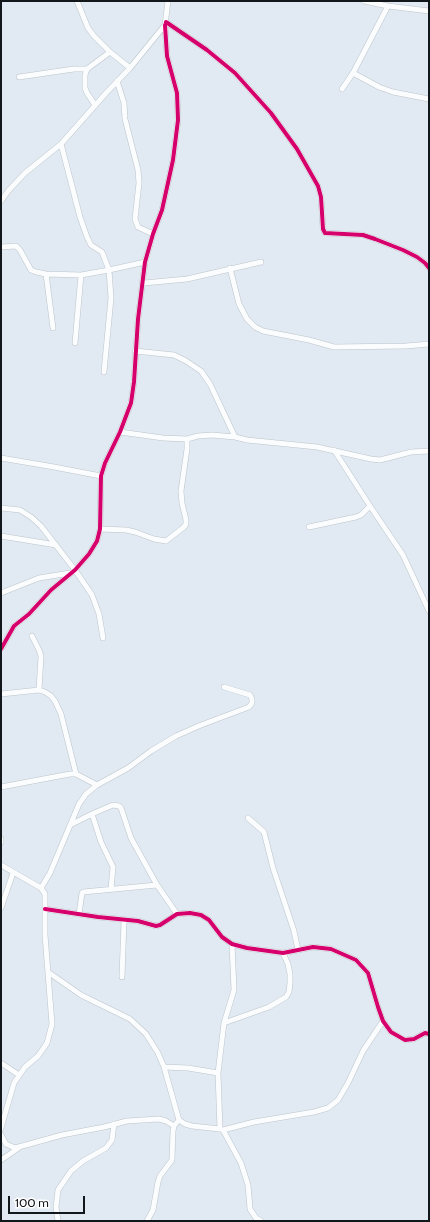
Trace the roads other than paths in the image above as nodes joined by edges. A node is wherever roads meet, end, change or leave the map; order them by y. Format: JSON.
{"nodes":[{"id":1,"x":77,"y":1,"type":"edge"},
{"id":2,"x":168,"y":1,"type":"edge"},
{"id":3,"x":364,"y":1,"type":"edge"},
{"id":4,"x":388,"y":6,"type":"junction"},
{"id":5,"x":429,"y":11,"type":"edge"},
{"id":6,"x":165,"y":24,"type":"junction"},
{"id":7,"x":110,"y":52,"type":"junction"},
{"id":8,"x":130,"y":68,"type":"junction"},
{"id":9,"x":87,"y":69,"type":"junction"},
{"id":10,"x":353,"y":73,"type":"junction"},
{"id":11,"x":18,"y":77,"type":"dead end"},
{"id":12,"x":117,"y":81,"type":"junction"},
{"id":13,"x":342,"y":89,"type":"dead end"},
{"id":14,"x":429,"y":99,"type":"edge"},
{"id":15,"x":95,"y":106,"type":"junction"},
{"id":16,"x":61,"y":144,"type":"junction"},
{"id":17,"x":1,"y":201,"type":"edge"},
{"id":18,"x":153,"y":234,"type":"junction"},
{"id":19,"x":1,"y":247,"type":"edge"},
{"id":20,"x":145,"y":262,"type":"junction"},
{"id":21,"x":261,"y":262,"type":"dead end"},
{"id":22,"x":230,"y":268,"type":"junction"},
{"id":23,"x":429,"y":268,"type":"edge"},
{"id":24,"x":109,"y":270,"type":"junction"},
{"id":25,"x":46,"y":274,"type":"junction"},
{"id":26,"x":80,"y":275,"type":"junction"},
{"id":27,"x":144,"y":283,"type":"junction"},
{"id":28,"x":53,"y":328,"type":"dead end"},
{"id":29,"x":75,"y":344,"type":"dead end"},
{"id":30,"x":429,"y":344,"type":"edge"},
{"id":31,"x":135,"y":351,"type":"junction"},
{"id":32,"x":104,"y":372,"type":"dead end"},
{"id":33,"x":120,"y":432,"type":"junction"},
{"id":34,"x":235,"y":437,"type":"junction"},
{"id":35,"x":187,"y":439,"type":"junction"},
{"id":36,"x":334,"y":450,"type":"junction"},
{"id":37,"x":429,"y":451,"type":"edge"},
{"id":38,"x":1,"y":458,"type":"edge"},
{"id":39,"x":101,"y":476,"type":"junction"},
{"id":40,"x":370,"y":506,"type":"junction"},
{"id":41,"x":1,"y":508,"type":"edge"},
{"id":42,"x":309,"y":527,"type":"dead end"},
{"id":43,"x":100,"y":529,"type":"junction"},
{"id":44,"x":1,"y":536,"type":"edge"},
{"id":45,"x":56,"y":545,"type":"junction"},
{"id":46,"x":73,"y":571,"type":"junction"},
{"id":47,"x":1,"y":593,"type":"edge"},
{"id":48,"x":429,"y":611,"type":"edge"},
{"id":49,"x":32,"y":636,"type":"dead end"},
{"id":50,"x":104,"y":638,"type":"dead end"},
{"id":51,"x":1,"y":649,"type":"edge"},
{"id":52,"x":224,"y":687,"type":"dead end"},
{"id":53,"x":39,"y":690,"type":"junction"},
{"id":54,"x":1,"y":694,"type":"edge"},
{"id":55,"x":76,"y":774,"type":"junction"},
{"id":56,"x":97,"y":785,"type":"junction"},
{"id":57,"x":1,"y":787,"type":"edge"},
{"id":58,"x":92,"y":814,"type":"junction"},
{"id":59,"x":248,"y":818,"type":"dead end"},
{"id":60,"x":70,"y":826,"type":"junction"},
{"id":61,"x":1,"y":839,"type":"edge"},
{"id":62,"x":1,"y":842,"type":"edge"},
{"id":63,"x":1,"y":865,"type":"edge"},
{"id":64,"x":13,"y":873,"type":"junction"},
{"id":65,"x":157,"y":885,"type":"junction"},
{"id":66,"x":41,"y":888,"type":"junction"},
{"id":67,"x":111,"y":889,"type":"junction"},
{"id":68,"x":1,"y":908,"type":"edge"},
{"id":69,"x":45,"y":909,"type":"junction"},
{"id":70,"x":79,"y":914,"type":"junction"},
{"id":71,"x":177,"y":914,"type":"junction"},
{"id":72,"x":124,"y":920,"type":"junction"},
{"id":73,"x":232,"y":944,"type":"junction"},
{"id":74,"x":298,"y":950,"type":"junction"},
{"id":75,"x":283,"y":953,"type":"junction"},
{"id":76,"x":48,"y":972,"type":"junction"},
{"id":77,"x":122,"y":977,"type":"dead end"},
{"id":78,"x":383,"y":1021,"type":"junction"},
{"id":79,"x":224,"y":1023,"type":"junction"},
{"id":80,"x":429,"y":1034,"type":"edge"},
{"id":81,"x":1,"y":1063,"type":"edge"},
{"id":82,"x":164,"y":1067,"type":"junction"},
{"id":83,"x":218,"y":1073,"type":"junction"},
{"id":84,"x":19,"y":1075,"type":"junction"},
{"id":85,"x":179,"y":1120,"type":"junction"},
{"id":86,"x":114,"y":1124,"type":"junction"},
{"id":87,"x":174,"y":1126,"type":"junction"},
{"id":88,"x":1,"y":1127,"type":"edge"},
{"id":89,"x":221,"y":1130,"type":"junction"},
{"id":90,"x":1,"y":1135,"type":"edge"},
{"id":91,"x":21,"y":1147,"type":"junction"},
{"id":92,"x":1,"y":1160,"type":"edge"},
{"id":93,"x":257,"y":1220,"type":"edge"},
{"id":94,"x":58,"y":1221,"type":"edge"},
{"id":95,"x":148,"y":1221,"type":"edge"}],
"edges":[{"from":1,"to":7,"type":"street"},
{"from":2,"to":6,"type":"street"},
{"from":3,"to":4,"type":"street"},
{"from":4,"to":5,"type":"street"},
{"from":4,"to":10,"type":"street"},
{"from":6,"to":8,"type":"street"},
{"from":6,"to":18,"type":"street"},
{"from":6,"to":23,"type":"street"},
{"from":7,"to":8,"type":"street"},
{"from":7,"to":9,"type":"street"},
{"from":8,"to":12,"type":"street"},
{"from":9,"to":11,"type":"street"},
{"from":9,"to":15,"type":"street"},
{"from":10,"to":13,"type":"street"},
{"from":10,"to":14,"type":"street"},
{"from":12,"to":15,"type":"street"},
{"from":12,"to":18,"type":"street"},
{"from":15,"to":16,"type":"street"},
{"from":16,"to":17,"type":"street"},
{"from":16,"to":24,"type":"street"},
{"from":18,"to":20,"type":"street"},
{"from":19,"to":25,"type":"street"},
{"from":20,"to":24,"type":"street"},
{"from":20,"to":27,"type":"street"},
{"from":21,"to":22,"type":"street"},
{"from":22,"to":27,"type":"street"},
{"from":22,"to":30,"type":"street"},
{"from":24,"to":26,"type":"street"},
{"from":24,"to":32,"type":"street"},
{"from":25,"to":26,"type":"street"},
{"from":25,"to":28,"type":"street"},
{"from":26,"to":29,"type":"street"},
{"from":27,"to":31,"type":"street"},
{"from":31,"to":33,"type":"street"},
{"from":31,"to":34,"type":"street"},
{"from":33,"to":35,"type":"street"},
{"from":33,"to":39,"type":"street"},
{"from":34,"to":35,"type":"street"},
{"from":34,"to":36,"type":"street"},
{"from":35,"to":43,"type":"street"},
{"from":36,"to":37,"type":"street"},
{"from":36,"to":40,"type":"street"},
{"from":38,"to":39,"type":"street"},
{"from":39,"to":43,"type":"street"},
{"from":40,"to":42,"type":"street"},
{"from":40,"to":48,"type":"street"},
{"from":41,"to":45,"type":"street"},
{"from":43,"to":46,"type":"street"},
{"from":44,"to":45,"type":"street"},
{"from":45,"to":46,"type":"street"},
{"from":46,"to":47,"type":"street"},
{"from":46,"to":50,"type":"street"},
{"from":46,"to":51,"type":"street"},
{"from":49,"to":53,"type":"street"},
{"from":52,"to":56,"type":"street"},
{"from":53,"to":54,"type":"street"},
{"from":53,"to":55,"type":"street"},
{"from":55,"to":56,"type":"street"},
{"from":55,"to":57,"type":"street"},
{"from":56,"to":60,"type":"street"},
{"from":58,"to":60,"type":"street"},
{"from":58,"to":65,"type":"street"},
{"from":58,"to":67,"type":"street"},
{"from":59,"to":74,"type":"street"},
{"from":60,"to":66,"type":"street"},
{"from":61,"to":62,"type":"street"},
{"from":63,"to":64,"type":"street"},
{"from":64,"to":66,"type":"street"},
{"from":64,"to":68,"type":"street"},
{"from":65,"to":67,"type":"street"},
{"from":65,"to":71,"type":"street"},
{"from":66,"to":69,"type":"street"},
{"from":67,"to":70,"type":"street"},
{"from":69,"to":70,"type":"street"},
{"from":69,"to":76,"type":"street"},
{"from":70,"to":72,"type":"street"},
{"from":71,"to":72,"type":"street"},
{"from":71,"to":73,"type":"street"},
{"from":72,"to":77,"type":"street"},
{"from":73,"to":75,"type":"street"},
{"from":73,"to":79,"type":"street"},
{"from":74,"to":75,"type":"street"},
{"from":74,"to":78,"type":"street"},
{"from":75,"to":79,"type":"street"},
{"from":76,"to":82,"type":"street"},
{"from":76,"to":84,"type":"street"},
{"from":78,"to":80,"type":"street"},
{"from":78,"to":89,"type":"street"},
{"from":79,"to":83,"type":"street"},
{"from":81,"to":84,"type":"street"},
{"from":82,"to":83,"type":"street"},
{"from":82,"to":85,"type":"street"},
{"from":83,"to":89,"type":"street"},
{"from":84,"to":88,"type":"street"},
{"from":85,"to":87,"type":"street"},
{"from":85,"to":89,"type":"street"},
{"from":86,"to":87,"type":"street"},
{"from":86,"to":91,"type":"street"},
{"from":86,"to":94,"type":"street"},
{"from":87,"to":95,"type":"street"},
{"from":89,"to":93,"type":"street"},
{"from":90,"to":91,"type":"street"},
{"from":91,"to":92,"type":"street"}]}
